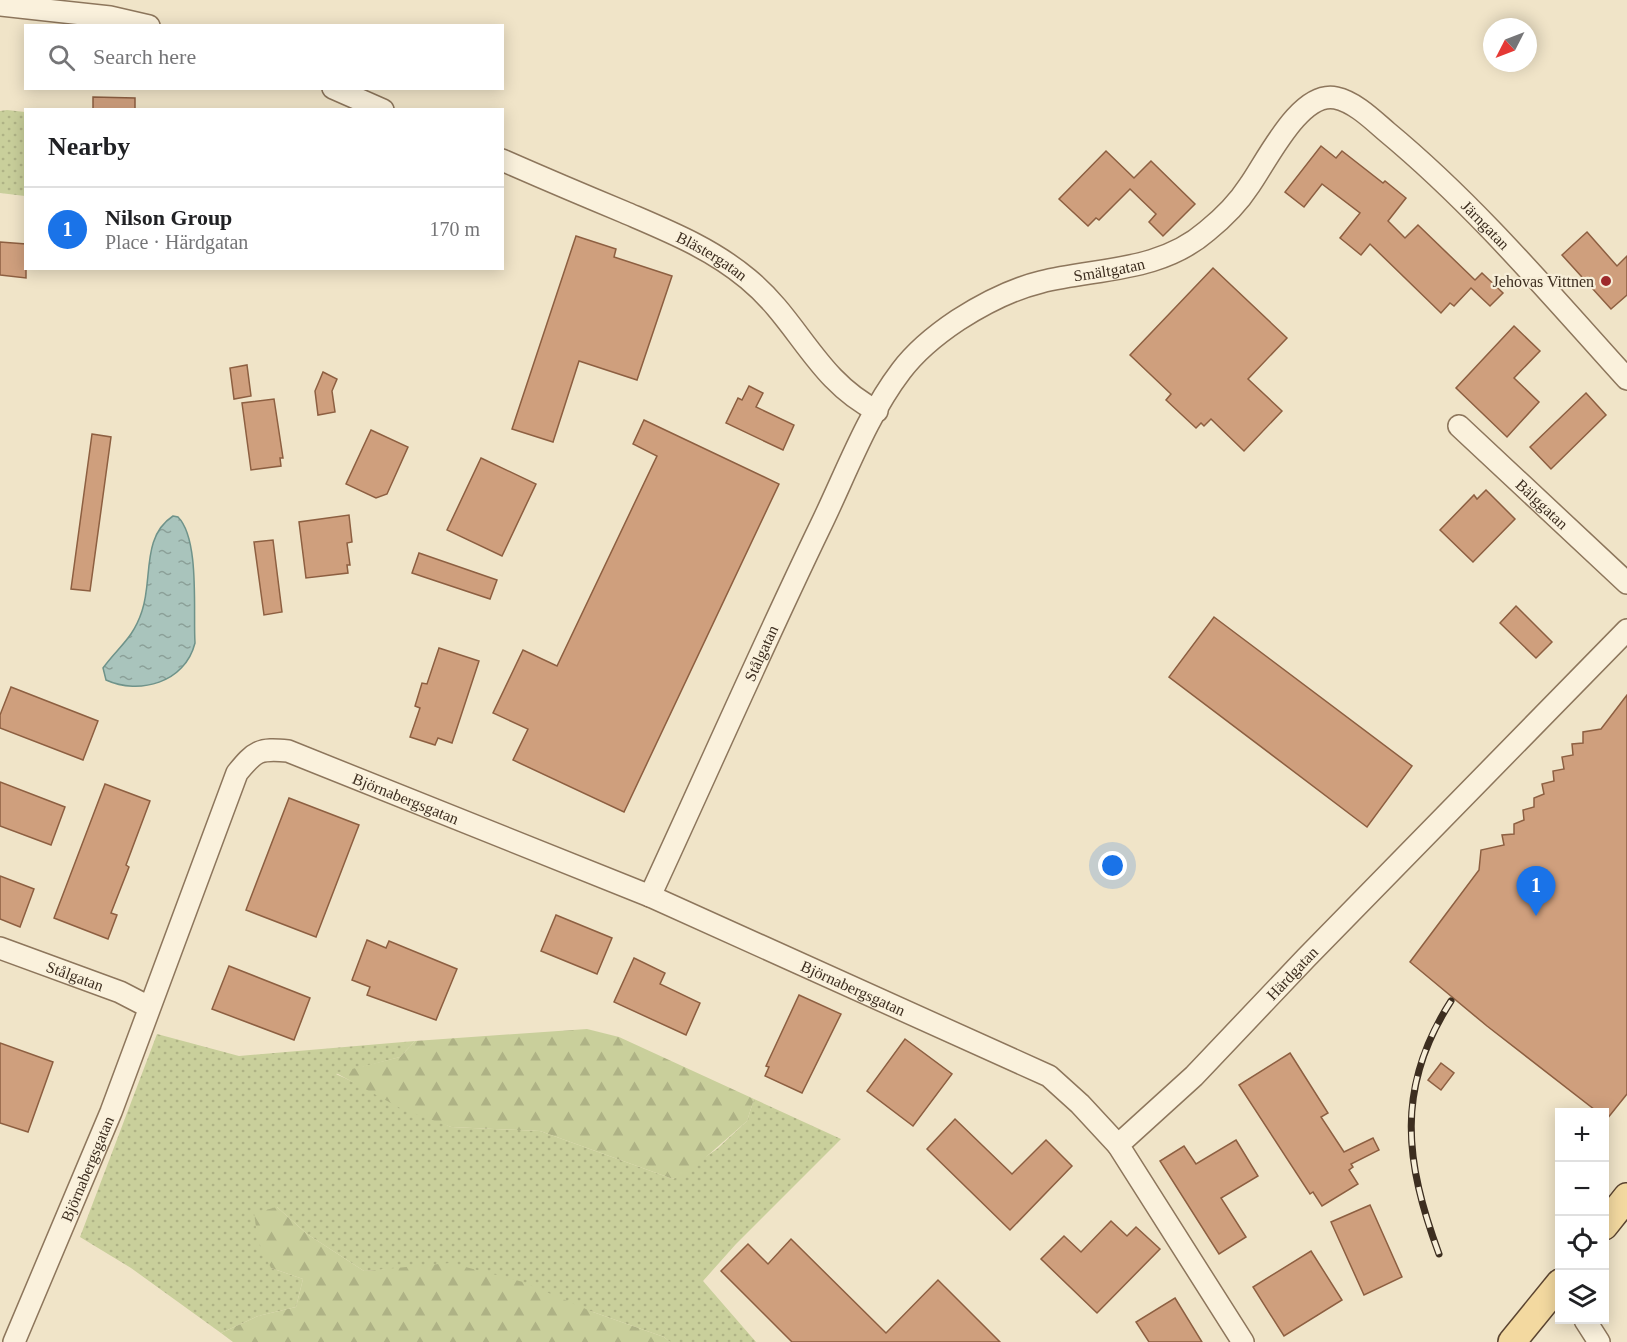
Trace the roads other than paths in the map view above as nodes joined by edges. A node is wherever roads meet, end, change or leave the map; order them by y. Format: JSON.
{"nodes":[{"id":1,"x":0,"y":5,"type":"edge"},
{"id":2,"x":140,"y":24,"type":"edge"},
{"id":3,"x":338,"y":90,"type":"edge"},
{"id":4,"x":1324,"y":98,"type":"joint"},
{"id":5,"x":378,"y":108,"type":"edge"},
{"id":6,"x":504,"y":161,"type":"edge"},
{"id":7,"x":1627,"y":379,"type":"edge"},
{"id":8,"x":877,"y":411,"type":"junction"},
{"id":9,"x":1459,"y":426,"type":"dead end"},
{"id":10,"x":1627,"y":582,"type":"edge"},
{"id":11,"x":1627,"y":630,"type":"edge"},
{"id":12,"x":650,"y":896,"type":"junction"},
{"id":13,"x":0,"y":948,"type":"edge"},
{"id":14,"x":149,"y":1007,"type":"junction"},
{"id":15,"x":1118,"y":1145,"type":"junction"},
{"id":16,"x":1627,"y":1197,"type":"edge"},
{"id":17,"x":1609,"y":1221,"type":"edge"},
{"id":18,"x":1555,"y":1292,"type":"edge"},
{"id":19,"x":1588,"y":1324,"type":"edge"},
{"id":20,"x":14,"y":1342,"type":"edge"},
{"id":21,"x":1243,"y":1342,"type":"edge"},
{"id":22,"x":1512,"y":1342,"type":"edge"},
{"id":23,"x":1599,"y":1342,"type":"edge"}],
"edges":[{"from":1,"to":2,"type":"street"},
{"from":3,"to":5,"type":"street"},
{"from":4,"to":7,"type":"street","name":"Järngatan"},
{"from":4,"to":8,"type":"street","name":"Smältgatan"},
{"from":6,"to":8,"type":"street","name":"Blästergatan"},
{"from":8,"to":12,"type":"street","name":"Stålgatan"},
{"from":9,"to":10,"type":"street","name":"Bälggatan"},
{"from":11,"to":15,"type":"street","name":"Härdgatan"},
{"from":12,"to":14,"type":"street","name":"Björnabergsgatan"},
{"from":12,"to":15,"type":"street","name":"Björnabergsgatan"},
{"from":13,"to":14,"type":"street","name":"Stålgatan"},
{"from":14,"to":20,"type":"street","name":"Björnabergsgatan"},
{"from":15,"to":21,"type":"street"},
{"from":16,"to":17,"type":"main road"},
{"from":18,"to":22,"type":"main road"},
{"from":19,"to":23,"type":"street"}]}
